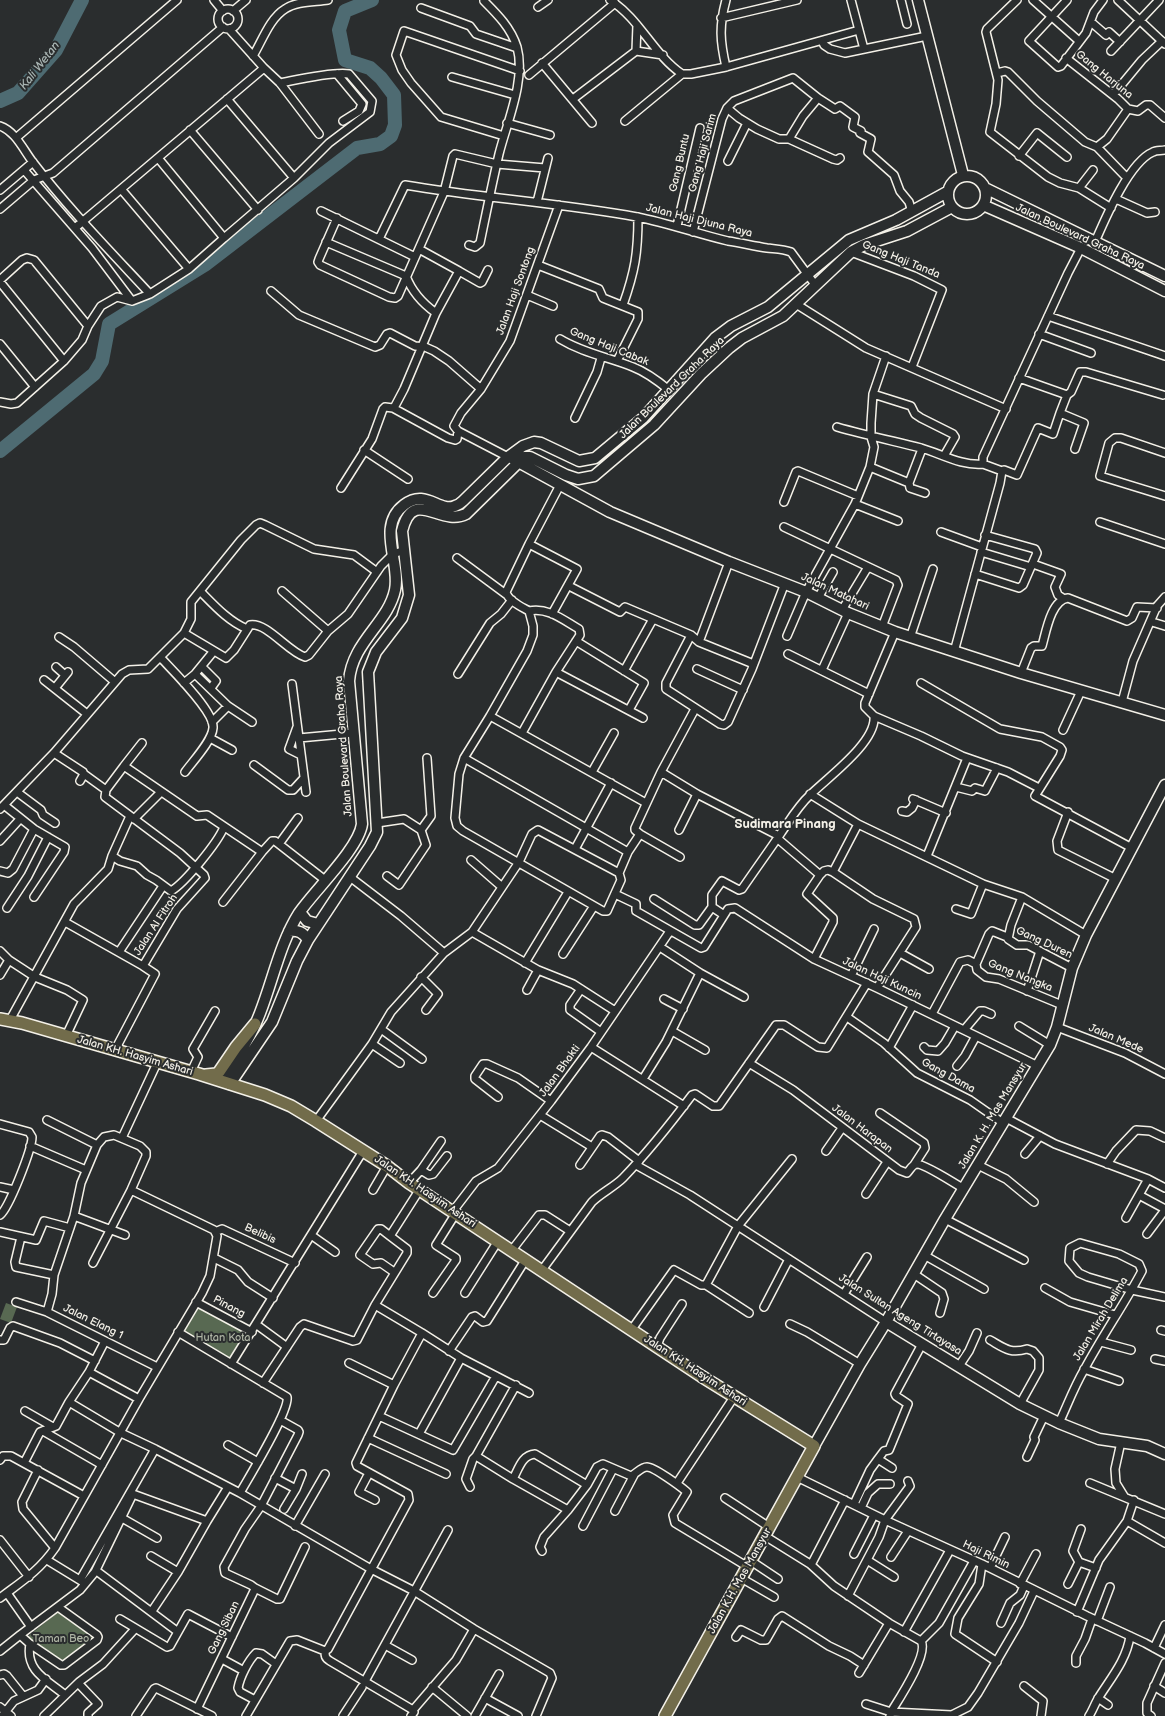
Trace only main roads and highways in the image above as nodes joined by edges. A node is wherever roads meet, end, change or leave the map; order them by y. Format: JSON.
{"nodes":[{"id":1,"x":918,"y":0,"type":"edge"},
{"id":2,"x":963,"y":176,"type":"junction"},
{"id":3,"x":985,"y":188,"type":"junction"},
{"id":4,"x":947,"y":192,"type":"junction"},
{"id":5,"x":983,"y":205,"type":"junction"},
{"id":6,"x":952,"y":207,"type":"junction"},
{"id":7,"x":875,"y":230,"type":"junction"},
{"id":8,"x":880,"y":240,"type":"junction"},
{"id":9,"x":1165,"y":276,"type":"edge"},
{"id":10,"x":1165,"y":291,"type":"edge"},
{"id":11,"x":508,"y":457,"type":"junction"},
{"id":12,"x":518,"y":462,"type":"junction"},
{"id":13,"x":1165,"y":715,"type":"edge"},
{"id":14,"x":372,"y":731,"type":"junction"},
{"id":15,"x":353,"y":733,"type":"junction"},
{"id":16,"x":1165,"y":785,"type":"edge"},
{"id":17,"x":300,"y":912,"type":"junction"},
{"id":18,"x":318,"y":924,"type":"junction"},
{"id":19,"x":289,"y":932,"type":"junction"},
{"id":20,"x":308,"y":940,"type":"junction"},
{"id":21,"x":5,"y":1019,"type":"edge"},
{"id":22,"x":255,"y":1024,"type":"junction"},
{"id":23,"x":195,"y":1073,"type":"junction"},
{"id":24,"x":225,"y":1083,"type":"junction"},
{"id":25,"x":886,"y":1322,"type":"junction"},
{"id":26,"x":814,"y":1446,"type":"junction"},
{"id":27,"x":1165,"y":1454,"type":"edge"},
{"id":28,"x":669,"y":1715,"type":"edge"}],
"edges":[{"from":1,"to":2,"type":"main road"},
{"from":2,"to":3,"type":"main road"},
{"from":2,"to":4,"type":"main road"},
{"from":3,"to":5,"type":"main road"},
{"from":3,"to":9,"type":"main road","name":"Jalan Boulevard Graha Raya"},
{"from":4,"to":6,"type":"main road"},
{"from":4,"to":7,"type":"main road","name":"Jalan Boulevard Graha Raya"},
{"from":5,"to":6,"type":"main road"},
{"from":5,"to":10,"type":"main road","name":"Jalan Boulevard Graha Raya"},
{"from":6,"to":8,"type":"main road","name":"Jalan Boulevard Graha Raya"},
{"from":7,"to":8,"type":"main road"},
{"from":7,"to":11,"type":"main road","name":"Jalan Boulevard Graha Raya"},
{"from":8,"to":12,"type":"main road","name":"Jalan Boulevard Graha Raya"},
{"from":11,"to":12,"type":"main road","name":"Jalan Matahari"},
{"from":11,"to":15,"type":"main road","name":"Jalan Boulevard Graha Raya"},
{"from":12,"to":13,"type":"main road","name":"Jalan Matahari"},
{"from":12,"to":14,"type":"main road"},
{"from":14,"to":15,"type":"main road"},
{"from":14,"to":18,"type":"main road"},
{"from":15,"to":17,"type":"main road","name":"Jalan Boulevard Graha Raya"},
{"from":16,"to":25,"type":"main road","name":"Jalan K. H. Mas Mansyur"},
{"from":17,"to":18,"type":"main road"},
{"from":17,"to":19,"type":"main road","name":"Jalan Boulevard Graha Raya"},
{"from":18,"to":20,"type":"main road"},
{"from":19,"to":20,"type":"main road"},
{"from":19,"to":22,"type":"main road","name":"Jalan Boulevard Graha Raya"},
{"from":20,"to":24,"type":"main road"},
{"from":21,"to":23,"type":"main road","name":"Jalan KH. Hasyim Ashari"},
{"from":22,"to":23,"type":"main road"},
{"from":22,"to":24,"type":"main road","name":"Jalan Boulevard Graha Raya"},
{"from":23,"to":24,"type":"main road","name":"Jalan KH. Hasyim Ashari"},
{"from":24,"to":26,"type":"main road","name":"Jalan KH. Hasyim Ashari"},
{"from":25,"to":26,"type":"main road","name":"Jalan K. H. Mas Mansyur"},
{"from":25,"to":27,"type":"main road","name":"Jalan Sultan Ageng Tirtayasa"},
{"from":26,"to":28,"type":"main road","name":"Jalan K.H. Mas Mansyur"}]}
